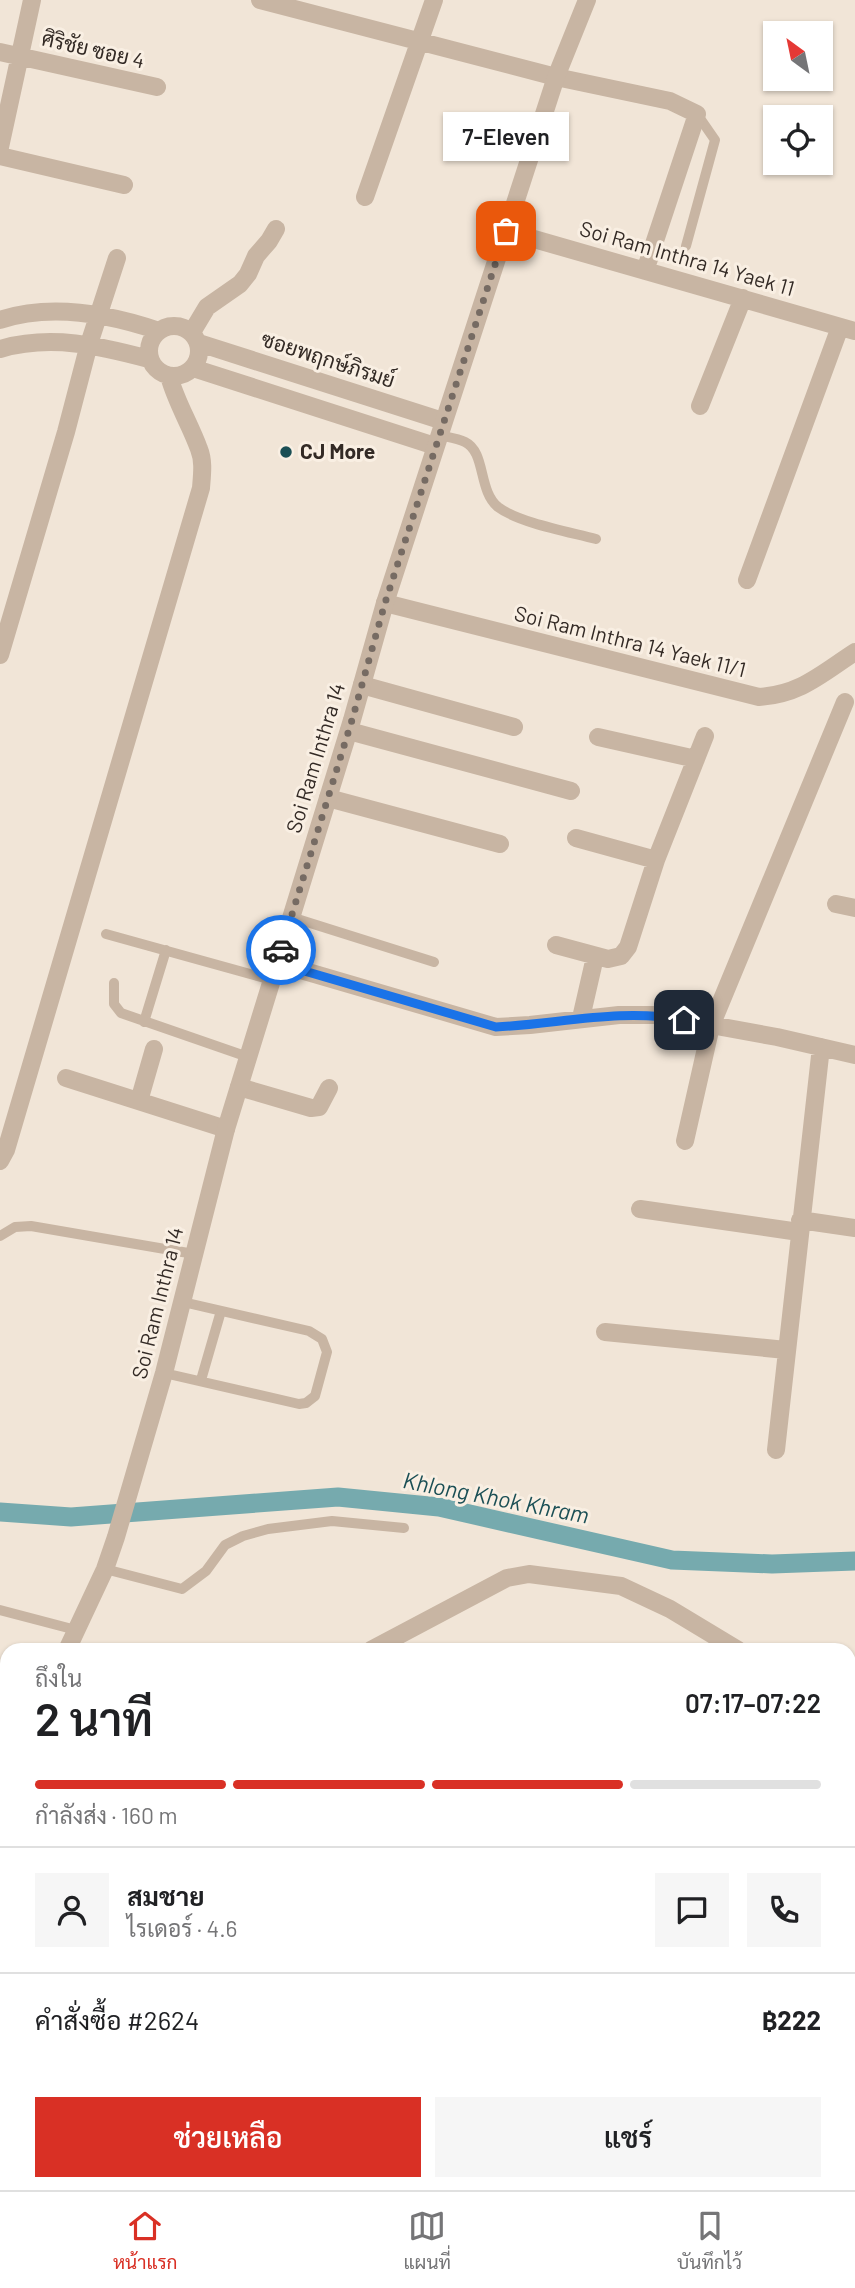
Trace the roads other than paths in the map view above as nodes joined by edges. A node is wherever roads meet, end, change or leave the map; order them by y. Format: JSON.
{"nodes":[{"id":1,"x":32,"y":0,"type":"edge"},
{"id":2,"x":260,"y":0,"type":"edge"},
{"id":3,"x":434,"y":0,"type":"edge"},
{"id":4,"x":587,"y":0,"type":"edge"},
{"id":5,"x":302,"y":5,"type":"edge"},
{"id":6,"x":419,"y":41,"type":"junction"},
{"id":7,"x":0,"y":52,"type":"edge"},
{"id":8,"x":19,"y":56,"type":"junction"},
{"id":9,"x":556,"y":77,"type":"junction"},
{"id":10,"x":157,"y":87,"type":"dead end"},
{"id":11,"x":697,"y":114,"type":"junction"},
{"id":12,"x":0,"y":147,"type":"edge"},
{"id":13,"x":0,"y":156,"type":"edge"},
{"id":14,"x":124,"y":185,"type":"dead end"},
{"id":15,"x":365,"y":197,"type":"dead end"},
{"id":16,"x":276,"y":229,"type":"dead end"},
{"id":17,"x":506,"y":231,"type":"junction"},
{"id":18,"x":686,"y":246,"type":"dead end"},
{"id":19,"x":117,"y":258,"type":"dead end"},
{"id":20,"x":645,"y":271,"type":"junction"},
{"id":21,"x":743,"y":298,"type":"junction"},
{"id":22,"x":99,"y":315,"type":"junction"},
{"id":23,"x":0,"y":320,"type":"edge"},
{"id":24,"x":847,"y":329,"type":"edge"},
{"id":25,"x":159,"y":331,"type":"junction"},
{"id":26,"x":195,"y":338,"type":"junction"},
{"id":27,"x":89,"y":344,"type":"junction"},
{"id":28,"x":0,"y":349,"type":"edge"},
{"id":29,"x":149,"y":359,"type":"junction"},
{"id":30,"x":193,"y":368,"type":"junction"},
{"id":31,"x":169,"y":376,"type":"junction"},
{"id":32,"x":700,"y":406,"type":"dead end"},
{"id":33,"x":439,"y":434,"type":"junction"},
{"id":34,"x":596,"y":539,"type":"dead end"},
{"id":35,"x":747,"y":580,"type":"dead end"},
{"id":36,"x":385,"y":603,"type":"junction"},
{"id":37,"x":855,"y":652,"type":"edge"},
{"id":38,"x":0,"y":655,"type":"edge"},
{"id":39,"x":362,"y":685,"type":"junction"},
{"id":40,"x":845,"y":702,"type":"dead end"},
{"id":41,"x":514,"y":727,"type":"dead end"},
{"id":42,"x":349,"y":731,"type":"junction"},
{"id":43,"x":705,"y":736,"type":"dead end"},
{"id":44,"x":598,"y":737,"type":"dead end"},
{"id":45,"x":696,"y":758,"type":"junction"},
{"id":46,"x":571,"y":791,"type":"dead end"},
{"id":47,"x":328,"y":798,"type":"junction"},
{"id":48,"x":576,"y":838,"type":"dead end"},
{"id":49,"x":500,"y":844,"type":"dead end"},
{"id":50,"x":656,"y":860,"type":"junction"},
{"id":51,"x":836,"y":904,"type":"dead end"},
{"id":52,"x":855,"y":908,"type":"edge"},
{"id":53,"x":291,"y":917,"type":"junction"},
{"id":54,"x":106,"y":934,"type":"dead end"},
{"id":55,"x":555,"y":945,"type":"dead end"},
{"id":56,"x":166,"y":950,"type":"junction"},
{"id":57,"x":595,"y":957,"type":"junction"},
{"id":58,"x":434,"y":962,"type":"dead end"},
{"id":59,"x":274,"y":972,"type":"junction"},
{"id":60,"x":114,"y":983,"type":"dead end"},
{"id":61,"x":580,"y":1018,"type":"junction"},
{"id":62,"x":144,"y":1022,"type":"junction"},
{"id":63,"x":711,"y":1026,"type":"junction"},
{"id":64,"x":821,"y":1047,"type":"junction"},
{"id":65,"x":154,"y":1049,"type":"dead end"},
{"id":66,"x":855,"y":1055,"type":"edge"},
{"id":67,"x":248,"y":1057,"type":"junction"},
{"id":68,"x":66,"y":1078,"type":"dead end"},
{"id":69,"x":239,"y":1087,"type":"junction"},
{"id":70,"x":329,"y":1088,"type":"dead end"},
{"id":71,"x":139,"y":1101,"type":"junction"},
{"id":72,"x":226,"y":1129,"type":"junction"},
{"id":73,"x":685,"y":1141,"type":"dead end"},
{"id":74,"x":0,"y":1161,"type":"edge"},
{"id":75,"x":640,"y":1209,"type":"dead end"},
{"id":76,"x":800,"y":1226,"type":"junction"},
{"id":77,"x":855,"y":1228,"type":"edge"},
{"id":78,"x":0,"y":1236,"type":"edge"},
{"id":79,"x":194,"y":1254,"type":"junction"},
{"id":80,"x":183,"y":1302,"type":"junction"},
{"id":81,"x":221,"y":1311,"type":"junction"},
{"id":82,"x":605,"y":1332,"type":"dead end"},
{"id":83,"x":786,"y":1350,"type":"junction"},
{"id":84,"x":164,"y":1373,"type":"junction"},
{"id":85,"x":201,"y":1380,"type":"junction"},
{"id":86,"x":776,"y":1450,"type":"dead end"},
{"id":87,"x":404,"y":1528,"type":"dead end"},
{"id":88,"x":105,"y":1569,"type":"junction"},
{"id":89,"x":0,"y":1610,"type":"edge"},
{"id":90,"x":76,"y":1630,"type":"junction"},
{"id":91,"x":70,"y":1643,"type":"edge"},
{"id":92,"x":384,"y":1643,"type":"edge"},
{"id":93,"x":726,"y":1643,"type":"edge"}],
"edges":[{"from":1,"to":8,"type":"street"},
{"from":2,"to":5,"type":"street"},
{"from":3,"to":6,"type":"street"},
{"from":4,"to":9,"type":"street","name":"Soi Ram Inthra 14"},
{"from":5,"to":6,"type":"street"},
{"from":6,"to":9,"type":"street"},
{"from":6,"to":15,"type":"street"},
{"from":7,"to":8,"type":"street","name":"ศิริชัย ซอย 4"},
{"from":8,"to":10,"type":"street","name":"ศิริชัย ซอย 4"},
{"from":8,"to":12,"type":"street"},
{"from":9,"to":11,"type":"street"},
{"from":9,"to":17,"type":"street","name":"Soi Ram Inthra 14"},
{"from":11,"to":18,"type":"lane"},
{"from":11,"to":20,"type":"street"},
{"from":13,"to":14,"type":"street"},
{"from":16,"to":26,"type":"street"},
{"from":17,"to":20,"type":"street","name":"Soi Ram Inthra 14 Yaek 11"},
{"from":17,"to":33,"type":"street","name":"Soi Ram Inthra 14"},
{"from":19,"to":22,"type":"street"},
{"from":20,"to":21,"type":"street","name":"Soi Ram Inthra 14 Yaek 11"},
{"from":21,"to":24,"type":"street","name":"Soi Ram Inthra 14 Yaek 11"},
{"from":21,"to":32,"type":"street"},
{"from":22,"to":23,"type":"street","name":"ซอยพฤกษ์ภิรมย์"},
{"from":22,"to":25,"type":"street","name":"ซอยพฤกษ์ภิรมย์"},
{"from":22,"to":27,"type":"street"},
{"from":24,"to":35,"type":"street"},
{"from":25,"to":26,"type":"street","name":"ซอยพฤกษ์ภิรมย์"},
{"from":25,"to":29,"type":"street"},
{"from":26,"to":30,"type":"street"},
{"from":26,"to":33,"type":"street","name":"ซอยพฤกษ์ภิรมย์"},
{"from":27,"to":28,"type":"street"},
{"from":27,"to":29,"type":"street"},
{"from":27,"to":38,"type":"street"},
{"from":29,"to":31,"type":"street"},
{"from":30,"to":31,"type":"street"},
{"from":30,"to":33,"type":"street"},
{"from":31,"to":74,"type":"street"},
{"from":33,"to":34,"type":"lane"},
{"from":33,"to":36,"type":"street","name":"Soi Ram Inthra 14"},
{"from":36,"to":37,"type":"street","name":"Soi Ram Inthra 14 Yaek 11/1"},
{"from":36,"to":39,"type":"street","name":"Soi Ram Inthra 14"},
{"from":39,"to":41,"type":"street"},
{"from":39,"to":42,"type":"street","name":"Soi Ram Inthra 14"},
{"from":40,"to":63,"type":"street"},
{"from":42,"to":46,"type":"street"},
{"from":42,"to":47,"type":"street","name":"Soi Ram Inthra 14"},
{"from":43,"to":45,"type":"street"},
{"from":44,"to":45,"type":"street"},
{"from":45,"to":50,"type":"street"},
{"from":47,"to":49,"type":"street"},
{"from":47,"to":53,"type":"street","name":"Soi Ram Inthra 14"},
{"from":48,"to":50,"type":"street"},
{"from":50,"to":57,"type":"street"},
{"from":51,"to":52,"type":"street"},
{"from":53,"to":58,"type":"lane"},
{"from":53,"to":59,"type":"street","name":"Soi Ram Inthra 14"},
{"from":54,"to":56,"type":"lane"},
{"from":55,"to":57,"type":"street"},
{"from":56,"to":59,"type":"lane"},
{"from":56,"to":62,"type":"lane"},
{"from":57,"to":61,"type":"street"},
{"from":59,"to":61,"type":"street"},
{"from":59,"to":67,"type":"street","name":"Soi Ram Inthra 14"},
{"from":60,"to":62,"type":"lane"},
{"from":61,"to":63,"type":"street"},
{"from":62,"to":67,"type":"lane"},
{"from":63,"to":64,"type":"street"},
{"from":63,"to":73,"type":"street"},
{"from":64,"to":66,"type":"street"},
{"from":64,"to":76,"type":"street"},
{"from":65,"to":71,"type":"street"},
{"from":67,"to":69,"type":"street","name":"Soi Ram Inthra 14"},
{"from":68,"to":71,"type":"street"},
{"from":69,"to":70,"type":"street"},
{"from":69,"to":72,"type":"street","name":"Soi Ram Inthra 14"},
{"from":71,"to":72,"type":"street"},
{"from":72,"to":79,"type":"street","name":"Soi Ram Inthra 14"},
{"from":75,"to":76,"type":"street"},
{"from":76,"to":77,"type":"street"},
{"from":76,"to":83,"type":"street"},
{"from":78,"to":79,"type":"lane"},
{"from":79,"to":80,"type":"street","name":"Soi Ram Inthra 14"},
{"from":80,"to":81,"type":"lane"},
{"from":80,"to":84,"type":"street","name":"Soi Ram Inthra 14"},
{"from":81,"to":85,"type":"lane"},
{"from":81,"to":85,"type":"lane"},
{"from":82,"to":83,"type":"street"},
{"from":83,"to":86,"type":"street"},
{"from":84,"to":85,"type":"lane"},
{"from":84,"to":88,"type":"street","name":"Soi Ram Inthra 14"},
{"from":87,"to":88,"type":"lane"},
{"from":88,"to":90,"type":"street","name":"Soi Ram Inthra 14"},
{"from":89,"to":90,"type":"lane"},
{"from":90,"to":91,"type":"street","name":"Soi Ram Inthra 14"},
{"from":92,"to":93,"type":"street"}]}
